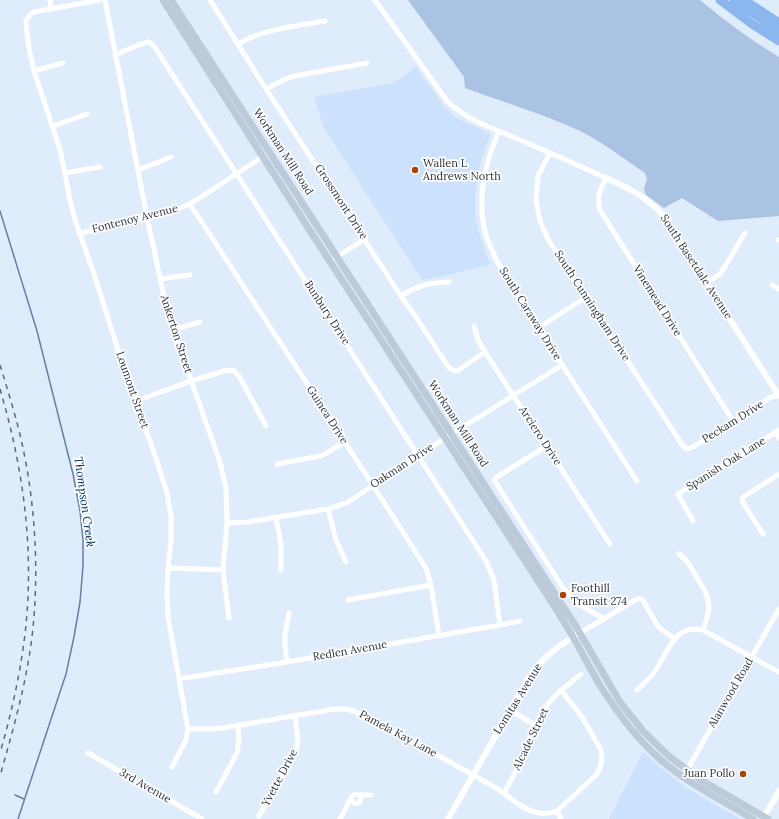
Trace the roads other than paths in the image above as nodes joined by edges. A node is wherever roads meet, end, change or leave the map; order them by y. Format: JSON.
{"nodes":[{"id":1,"x":50,"y":0,"type":"edge"},
{"id":2,"x":100,"y":0,"type":"edge"},
{"id":3,"x":104,"y":0,"type":"edge"},
{"id":4,"x":163,"y":0,"type":"edge"},
{"id":5,"x":171,"y":0,"type":"edge"},
{"id":6,"x":210,"y":0,"type":"edge"},
{"id":7,"x":375,"y":0,"type":"edge"},
{"id":8,"x":720,"y":0,"type":"edge"},
{"id":9,"x":727,"y":0,"type":"edge"},
{"id":10,"x":734,"y":0,"type":"edge"},
{"id":11,"x":744,"y":0,"type":"edge"},
{"id":12,"x":51,"y":9,"type":"junction"},
{"id":13,"x":325,"y":21,"type":"dead end"},
{"id":14,"x":779,"y":23,"type":"edge"},
{"id":15,"x":779,"y":31,"type":"edge"},
{"id":16,"x":779,"y":36,"type":"edge"},
{"id":17,"x":779,"y":41,"type":"edge"},
{"id":18,"x":238,"y":44,"type":"junction"},
{"id":19,"x":115,"y":55,"type":"junction"},
{"id":20,"x":63,"y":63,"type":"dead end"},
{"id":21,"x":367,"y":63,"type":"dead end"},
{"id":22,"x":34,"y":71,"type":"junction"},
{"id":23,"x":266,"y":89,"type":"junction"},
{"id":24,"x":87,"y":114,"type":"dead end"},
{"id":25,"x":53,"y":126,"type":"junction"},
{"id":26,"x":499,"y":131,"type":"junction"},
{"id":27,"x":270,"y":152,"type":"junction"},
{"id":28,"x":550,"y":153,"type":"junction"},
{"id":29,"x":263,"y":156,"type":"junction"},
{"id":30,"x":171,"y":157,"type":"dead end"},
{"id":31,"x":100,"y":167,"type":"dead end"},
{"id":32,"x":138,"y":170,"type":"junction"},
{"id":33,"x":65,"y":173,"type":"junction"},
{"id":34,"x":236,"y":174,"type":"junction"},
{"id":35,"x":606,"y":178,"type":"junction"},
{"id":36,"x":190,"y":204,"type":"junction"},
{"id":37,"x":147,"y":217,"type":"junction"},
{"id":38,"x":745,"y":233,"type":"dead end"},
{"id":39,"x":79,"y":234,"type":"junction"},
{"id":40,"x":364,"y":239,"type":"junction"},
{"id":41,"x":337,"y":256,"type":"junction"},
{"id":42,"x":330,"y":261,"type":"junction"},
{"id":43,"x":190,"y":275,"type":"dead end"},
{"id":44,"x":160,"y":279,"type":"junction"},
{"id":45,"x":449,"y":282,"type":"dead end"},
{"id":46,"x":706,"y":283,"type":"junction"},
{"id":47,"x":772,"y":285,"type":"dead end"},
{"id":48,"x":779,"y":289,"type":"edge"},
{"id":49,"x":401,"y":296,"type":"junction"},
{"id":50,"x":585,"y":298,"type":"junction"},
{"id":51,"x":200,"y":322,"type":"dead end"},
{"id":52,"x":474,"y":326,"type":"dead end"},
{"id":53,"x":538,"y":328,"type":"junction"},
{"id":54,"x":172,"y":330,"type":"junction"},
{"id":55,"x":485,"y":352,"type":"junction"},
{"id":56,"x":562,"y":365,"type":"junction"},
{"id":57,"x":191,"y":381,"type":"junction"},
{"id":58,"x":779,"y":395,"type":"edge"},
{"id":59,"x":513,"y":396,"type":"junction"},
{"id":60,"x":136,"y":401,"type":"junction"},
{"id":61,"x":733,"y":421,"type":"junction"},
{"id":62,"x":266,"y":426,"type":"dead end"},
{"id":63,"x":777,"y":432,"type":"edge"},
{"id":64,"x":449,"y":436,"type":"junction"},
{"id":65,"x":779,"y":438,"type":"edge"},
{"id":66,"x":345,"y":442,"type":"junction"},
{"id":67,"x":547,"y":446,"type":"junction"},
{"id":68,"x":687,"y":449,"type":"joint"},
{"id":69,"x":418,"y":456,"type":"junction"},
{"id":70,"x":277,"y":464,"type":"dead end"},
{"id":71,"x":779,"y":474,"type":"edge"},
{"id":72,"x":637,"y":481,"type":"dead end"},
{"id":73,"x":373,"y":485,"type":"junction"},
{"id":74,"x":328,"y":509,"type":"junction"},
{"id":75,"x":276,"y":518,"type":"junction"},
{"id":76,"x":693,"y":521,"type":"dead end"},
{"id":77,"x":227,"y":523,"type":"junction"},
{"id":78,"x":763,"y":534,"type":"dead end"},
{"id":79,"x":610,"y":544,"type":"dead end"},
{"id":80,"x":679,"y":554,"type":"dead end"},
{"id":81,"x":346,"y":562,"type":"dead end"},
{"id":82,"x":168,"y":568,"type":"junction"},
{"id":83,"x":223,"y":570,"type":"junction"},
{"id":84,"x":282,"y":570,"type":"dead end"},
{"id":85,"x":431,"y":584,"type":"junction"},
{"id":86,"x":348,"y":600,"type":"dead end"},
{"id":87,"x":779,"y":609,"type":"edge"},
{"id":88,"x":289,"y":613,"type":"dead end"},
{"id":89,"x":230,"y":618,"type":"dead end"},
{"id":90,"x":604,"y":619,"type":"junction"},
{"id":91,"x":520,"y":621,"type":"dead end"},
{"id":92,"x":500,"y":625,"type":"junction"},
{"id":93,"x":703,"y":630,"type":"junction"},
{"id":94,"x":580,"y":633,"type":"junction"},
{"id":95,"x":439,"y":635,"type":"junction"},
{"id":96,"x":573,"y":637,"type":"junction"},
{"id":97,"x":674,"y":639,"type":"junction"},
{"id":98,"x":752,"y":657,"type":"junction"},
{"id":99,"x":287,"y":662,"type":"junction"},
{"id":100,"x":779,"y":672,"type":"edge"},
{"id":101,"x":580,"y":674,"type":"dead end"},
{"id":102,"x":179,"y":679,"type":"junction"},
{"id":103,"x":561,"y":690,"type":"junction"},
{"id":104,"x":637,"y":690,"type":"dead end"},
{"id":105,"x":510,"y":710,"type":"junction"},
{"id":106,"x":295,"y":716,"type":"junction"},
{"id":107,"x":535,"y":725,"type":"junction"},
{"id":108,"x":238,"y":726,"type":"junction"},
{"id":109,"x":188,"y":729,"type":"junction"},
{"id":110,"x":88,"y":753,"type":"dead end"},
{"id":111,"x":172,"y":767,"type":"dead end"},
{"id":112,"x":687,"y":770,"type":"junction"},
{"id":113,"x":473,"y":775,"type":"junction"},
{"id":114,"x":683,"y":777,"type":"junction"},
{"id":115,"x":779,"y":791,"type":"edge"},
{"id":116,"x":216,"y":792,"type":"dead end"},
{"id":117,"x":504,"y":793,"type":"junction"},
{"id":118,"x":370,"y":795,"type":"dead end"},
{"id":119,"x":557,"y":811,"type":"junction"},
{"id":120,"x":259,"y":816,"type":"dead end"},
{"id":121,"x":552,"y":817,"type":"edge"},
{"id":122,"x":765,"y":818,"type":"edge"},
{"id":123,"x":202,"y":819,"type":"edge"},
{"id":124,"x":340,"y":819,"type":"edge"},
{"id":125,"x":448,"y":819,"type":"edge"},
{"id":126,"x":561,"y":819,"type":"edge"},
{"id":127,"x":753,"y":819,"type":"edge"}],
"edges":[{"from":1,"to":12,"type":"street"},
{"from":2,"to":12,"type":"street"},
{"from":3,"to":19,"type":"street","name":"Ankerton Street"},
{"from":4,"to":29,"type":"main road","name":"Workman Mill Road"},
{"from":5,"to":27,"type":"main road","name":"Workman Mill Road"},
{"from":6,"to":18,"type":"street","name":"Grossmont Drive"},
{"from":7,"to":26,"type":"street","name":"South Basetdale Avenue"},
{"from":8,"to":17,"type":"highway"},
{"from":9,"to":16,"type":"highway"},
{"from":10,"to":15,"type":"highway"},
{"from":11,"to":14,"type":"highway"},
{"from":12,"to":22,"type":"street","name":"Loumont Street"},
{"from":13,"to":18,"type":"street"},
{"from":18,"to":23,"type":"street","name":"Grossmont Drive"},
{"from":19,"to":32,"type":"street","name":"Ankerton Street"},
{"from":19,"to":34,"type":"street","name":"Bunbury Drive"},
{"from":20,"to":22,"type":"street"},
{"from":21,"to":23,"type":"street"},
{"from":22,"to":25,"type":"street","name":"Loumont Street"},
{"from":23,"to":40,"type":"street","name":"Grossmont Drive"},
{"from":24,"to":25,"type":"street"},
{"from":25,"to":33,"type":"street","name":"Loumont Street"},
{"from":26,"to":28,"type":"street","name":"South Basetdale Avenue"},
{"from":26,"to":53,"type":"street","name":"South Caraway Drive"},
{"from":27,"to":29,"type":"street","name":"Fontenoy Avenue"},
{"from":27,"to":41,"type":"main road","name":"Workman Mill Road"},
{"from":28,"to":35,"type":"street","name":"South Basetdale Avenue"},
{"from":28,"to":50,"type":"street","name":"South Cunningham Drive"},
{"from":29,"to":34,"type":"street","name":"Fontenoy Avenue"},
{"from":29,"to":42,"type":"main road","name":"Workman Mill Road"},
{"from":30,"to":32,"type":"street"},
{"from":31,"to":33,"type":"street"},
{"from":32,"to":37,"type":"street","name":"Ankerton Street"},
{"from":33,"to":39,"type":"street","name":"Loumont Street"},
{"from":34,"to":36,"type":"street","name":"Fontenoy Avenue"},
{"from":34,"to":69,"type":"street","name":"Bunbury Drive"},
{"from":35,"to":46,"type":"street","name":"South Basetdale Avenue"},
{"from":35,"to":61,"type":"street","name":"Vinemead Drive"},
{"from":36,"to":37,"type":"street","name":"Fontenoy Avenue"},
{"from":36,"to":66,"type":"street","name":"Guinea Drive"},
{"from":37,"to":39,"type":"street","name":"Fontenoy Avenue"},
{"from":37,"to":44,"type":"street","name":"Ankerton Street"},
{"from":38,"to":46,"type":"street"},
{"from":39,"to":60,"type":"street","name":"Loumont Street"},
{"from":40,"to":41,"type":"street"},
{"from":40,"to":49,"type":"street","name":"Grossmont Drive"},
{"from":41,"to":42,"type":"street"},
{"from":41,"to":64,"type":"main road","name":"Workman Mill Road"},
{"from":42,"to":64,"type":"main road","name":"Workman Mill Road"},
{"from":43,"to":44,"type":"street"},
{"from":44,"to":54,"type":"street","name":"Ankerton Street"},
{"from":45,"to":49,"type":"street"},
{"from":46,"to":58,"type":"street","name":"South Basetdale Avenue"},
{"from":47,"to":48,"type":"street"},
{"from":49,"to":55,"type":"street","name":"Grossmont Drive"},
{"from":50,"to":53,"type":"street"},
{"from":50,"to":68,"type":"street","name":"South Cunningham Drive"},
{"from":51,"to":54,"type":"street"},
{"from":52,"to":55,"type":"street","name":"Arciero Drive"},
{"from":53,"to":56,"type":"street","name":"South Caraway Drive"},
{"from":54,"to":57,"type":"street","name":"Ankerton Street"},
{"from":55,"to":59,"type":"street","name":"Arciero Drive"},
{"from":56,"to":59,"type":"street","name":"Oakman Drive"},
{"from":56,"to":72,"type":"street","name":"South Caraway Drive"},
{"from":57,"to":60,"type":"street"},
{"from":57,"to":62,"type":"street"},
{"from":57,"to":77,"type":"street","name":"Ankerton Street"},
{"from":58,"to":61,"type":"street","name":"Peckam Drive"},
{"from":59,"to":64,"type":"street","name":"Oakman Drive"},
{"from":59,"to":67,"type":"street","name":"Arciero Drive"},
{"from":60,"to":82,"type":"street","name":"Loumont Street"},
{"from":61,"to":68,"type":"street","name":"Peckam Drive"},
{"from":63,"to":65,"type":"street"},
{"from":63,"to":76,"type":"street","name":"Spanish Oak Lane"},
{"from":64,"to":69,"type":"street","name":"Oakman Drive"},
{"from":64,"to":94,"type":"main road","name":"Workman Mill Road"},
{"from":64,"to":96,"type":"main road","name":"Workman Mill Road"},
{"from":66,"to":70,"type":"street"},
{"from":66,"to":73,"type":"street","name":"Guinea Drive"},
{"from":67,"to":79,"type":"street","name":"Arciero Drive"},
{"from":67,"to":90,"type":"street"},
{"from":69,"to":73,"type":"street","name":"Oakman Drive"},
{"from":69,"to":92,"type":"street","name":"Bunbury Drive"},
{"from":71,"to":78,"type":"street"},
{"from":73,"to":74,"type":"street","name":"Oakman Drive"},
{"from":73,"to":85,"type":"street","name":"Guinea Drive"},
{"from":74,"to":75,"type":"street","name":"Oakman Drive"},
{"from":74,"to":81,"type":"street"},
{"from":75,"to":77,"type":"street","name":"Oakman Drive"},
{"from":75,"to":84,"type":"street"},
{"from":77,"to":83,"type":"street","name":"Ankerton Street"},
{"from":80,"to":93,"type":"street"},
{"from":82,"to":83,"type":"street"},
{"from":82,"to":102,"type":"street","name":"Loumont Street"},
{"from":83,"to":89,"type":"street","name":"Ankerton Street"},
{"from":85,"to":86,"type":"street"},
{"from":85,"to":95,"type":"street","name":"Guinea Drive"},
{"from":87,"to":98,"type":"street","name":"Alanwood Road"},
{"from":88,"to":99,"type":"street"},
{"from":90,"to":94,"type":"street","name":"Lomitas Avenue"},
{"from":90,"to":97,"type":"street","name":"Lomitas Avenue"},
{"from":91,"to":92,"type":"street","name":"Redlen Avenue"},
{"from":92,"to":95,"type":"street","name":"Redlen Avenue"},
{"from":93,"to":97,"type":"street"},
{"from":93,"to":98,"type":"street"},
{"from":94,"to":96,"type":"street","name":"Lomitas Avenue"},
{"from":94,"to":112,"type":"main road","name":"Workman Mill Road"},
{"from":95,"to":99,"type":"street","name":"Redlen Avenue"},
{"from":96,"to":105,"type":"street","name":"Lomitas Avenue"},
{"from":96,"to":114,"type":"main road","name":"Workman Mill Road"},
{"from":97,"to":104,"type":"street"},
{"from":98,"to":100,"type":"street"},
{"from":98,"to":112,"type":"street","name":"Alanwood Road"},
{"from":99,"to":102,"type":"street","name":"Redlen Avenue"},
{"from":101,"to":103,"type":"street","name":"Alcade Street"},
{"from":102,"to":109,"type":"street","name":"Loumont Street"},
{"from":103,"to":107,"type":"street","name":"Alcade Street"},
{"from":103,"to":119,"type":"street"},
{"from":105,"to":107,"type":"street"},
{"from":105,"to":113,"type":"street","name":"Lomitas Avenue"},
{"from":106,"to":108,"type":"street","name":"Pamela Kay Lane"},
{"from":106,"to":113,"type":"street","name":"Pamela Kay Lane"},
{"from":106,"to":120,"type":"street","name":"Yvette Drive"},
{"from":107,"to":117,"type":"street","name":"Alcade Street"},
{"from":108,"to":109,"type":"street","name":"Pamela Kay Lane"},
{"from":108,"to":116,"type":"street"},
{"from":109,"to":111,"type":"street","name":"Loumont Street"},
{"from":110,"to":123,"type":"street","name":"3rd Avenue"},
{"from":112,"to":114,"type":"street","name":"Alanwood Road"},
{"from":112,"to":122,"type":"main road","name":"Workman Mill Road"},
{"from":113,"to":117,"type":"street","name":"Pamela Kay Lane"},
{"from":113,"to":125,"type":"street","name":"Lomitas Avenue"},
{"from":114,"to":127,"type":"main road","name":"Workman Mill Road"},
{"from":115,"to":122,"type":"street"},
{"from":117,"to":121,"type":"street","name":"Pamela Kay Lane"},
{"from":118,"to":124,"type":"street"},
{"from":119,"to":121,"type":"street"},
{"from":119,"to":126,"type":"street"}]}
